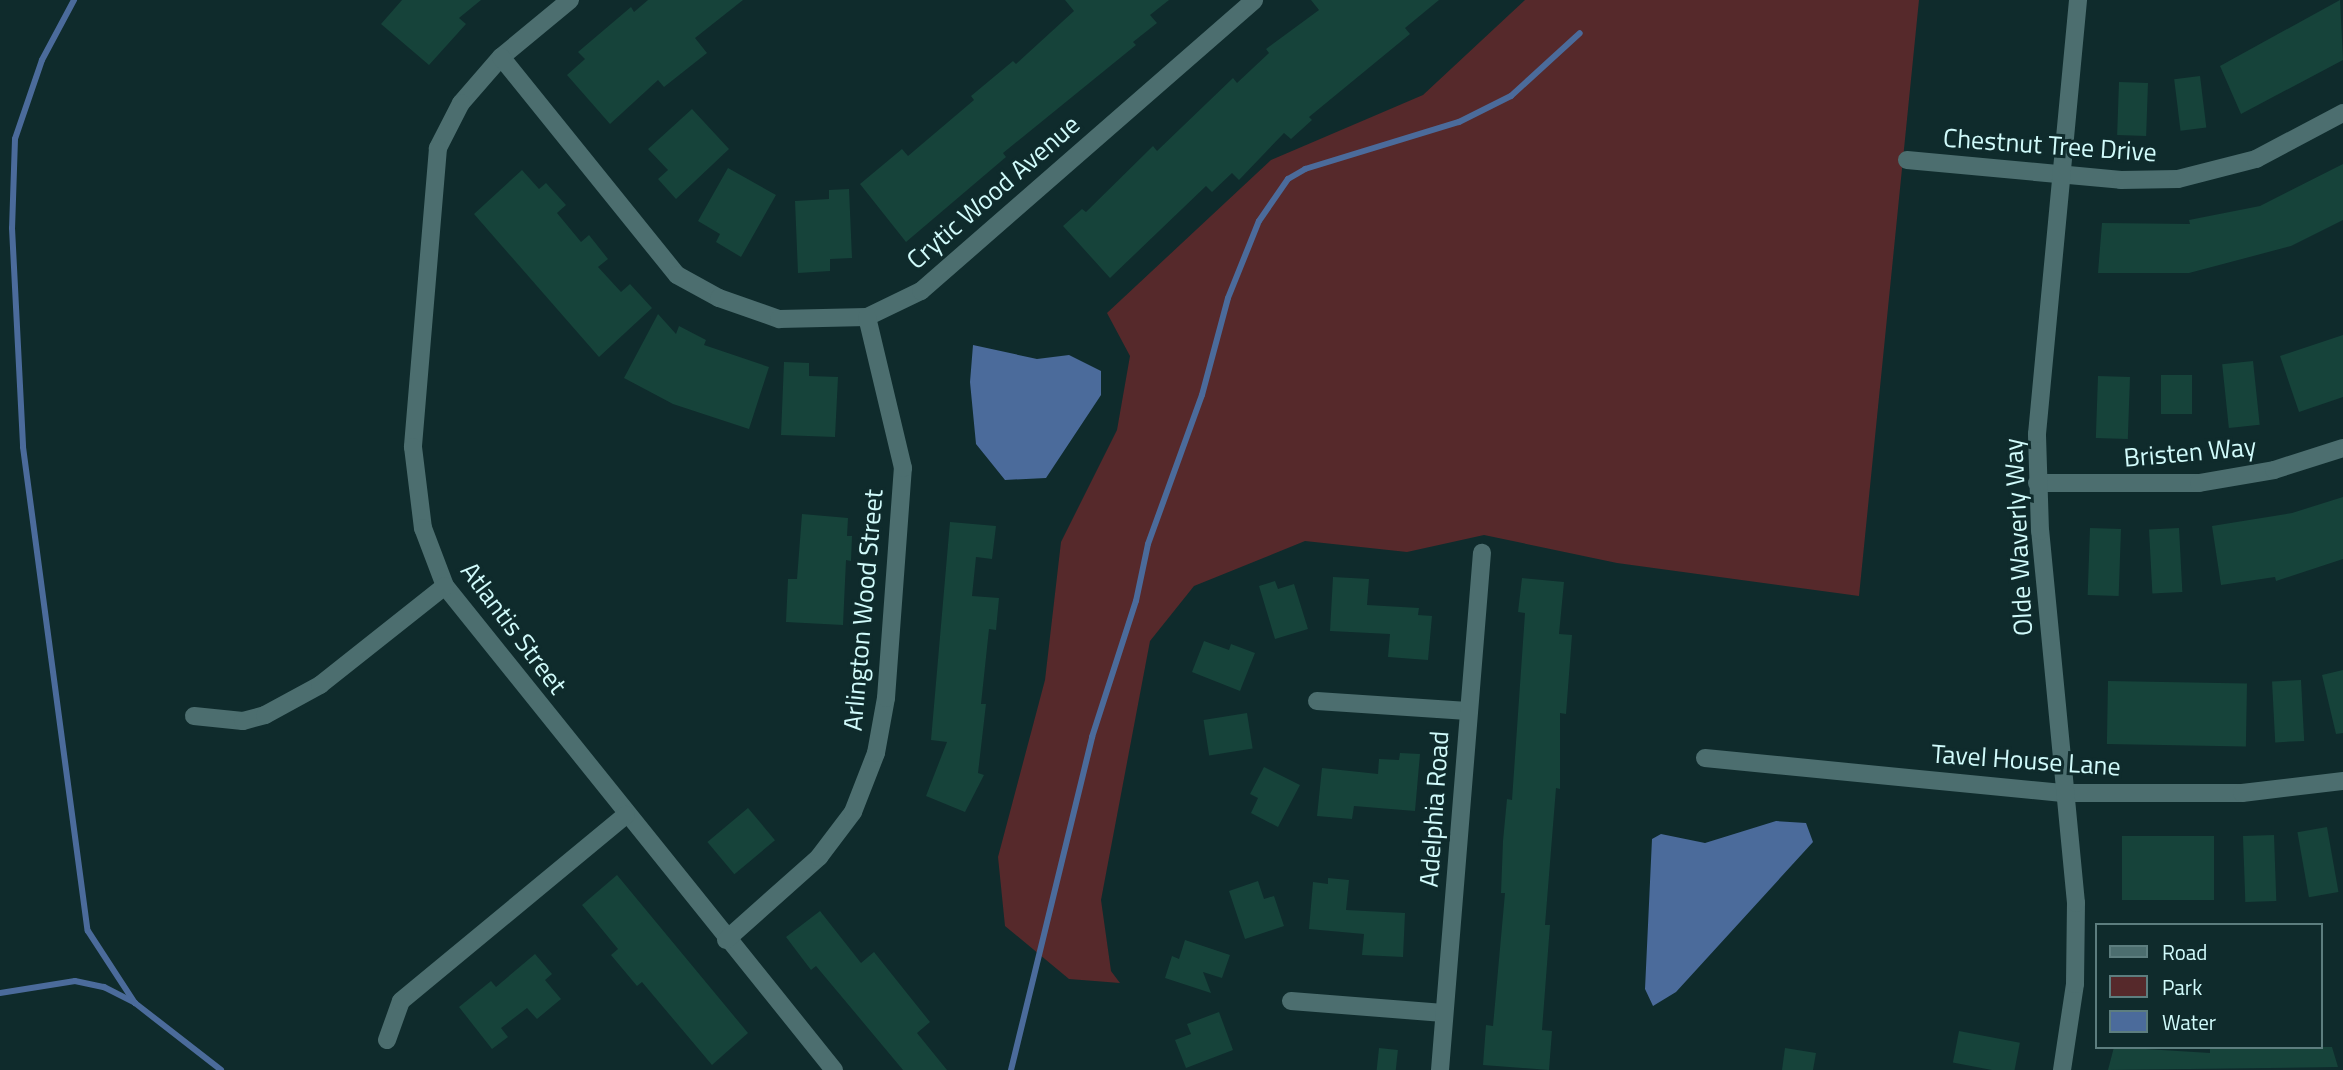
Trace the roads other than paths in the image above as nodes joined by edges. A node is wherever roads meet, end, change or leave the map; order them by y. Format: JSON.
{"nodes":[{"id":1,"x":570,"y":0,"type":"edge"},
{"id":2,"x":1254,"y":0,"type":"edge"},
{"id":3,"x":2078,"y":0,"type":"edge"},
{"id":4,"x":501,"y":57,"type":"junction"},
{"id":5,"x":2343,"y":113,"type":"edge"},
{"id":6,"x":1907,"y":160,"type":"dead end"},
{"id":7,"x":2060,"y":175,"type":"junction"},
{"id":8,"x":867,"y":317,"type":"junction"},
{"id":9,"x":2343,"y":448,"type":"edge"},
{"id":10,"x":2037,"y":483,"type":"junction"},
{"id":11,"x":1482,"y":553,"type":"dead end"},
{"id":12,"x":445,"y":586,"type":"junction"},
{"id":13,"x":1317,"y":701,"type":"dead end"},
{"id":14,"x":1468,"y":711,"type":"junction"},
{"id":15,"x":194,"y":716,"type":"dead end"},
{"id":16,"x":1705,"y":758,"type":"dead end"},
{"id":17,"x":2343,"y":780,"type":"edge"},
{"id":18,"x":2065,"y":793,"type":"junction"},
{"id":19,"x":626,"y":815,"type":"junction"},
{"id":20,"x":726,"y":940,"type":"junction"},
{"id":21,"x":1291,"y":1001,"type":"dead end"},
{"id":22,"x":1444,"y":1013,"type":"junction"},
{"id":23,"x":387,"y":1040,"type":"dead end"},
{"id":24,"x":834,"y":1070,"type":"edge"},
{"id":25,"x":1440,"y":1070,"type":"edge"},
{"id":26,"x":2062,"y":1070,"type":"edge"}],
"edges":[{"from":1,"to":4,"type":"street","name":"Atlantis Street"},
{"from":2,"to":8,"type":"street","name":"Crytic Wood Avenue"},
{"from":3,"to":7,"type":"street","name":"Olde Waverly Way"},
{"from":4,"to":8,"type":"street","name":"Crytic Wood Avenue"},
{"from":4,"to":12,"type":"street","name":"Atlantis Street"},
{"from":5,"to":7,"type":"street","name":"Chestnut Tree Drive"},
{"from":6,"to":7,"type":"street","name":"Chestnut Tree Drive"},
{"from":7,"to":10,"type":"street","name":"Olde Waverly Way"},
{"from":8,"to":20,"type":"street","name":"Arlington Wood Street"},
{"from":9,"to":10,"type":"street","name":"Bristen Way"},
{"from":10,"to":18,"type":"street","name":"Olde Waverly Way"},
{"from":11,"to":14,"type":"street","name":"Adelphia Road"},
{"from":12,"to":15,"type":"street"},
{"from":12,"to":19,"type":"street","name":"Atlantis Street"},
{"from":13,"to":14,"type":"street"},
{"from":14,"to":22,"type":"street","name":"Adelphia Road"},
{"from":16,"to":18,"type":"street","name":"Tavel House Lane"},
{"from":17,"to":18,"type":"street","name":"Tavel House Lane"},
{"from":18,"to":26,"type":"street","name":"Olde Waverly Way"},
{"from":19,"to":20,"type":"street","name":"Atlantis Street"},
{"from":19,"to":23,"type":"street"},
{"from":20,"to":24,"type":"street","name":"Atlantis Street"},
{"from":21,"to":22,"type":"street"},
{"from":22,"to":25,"type":"street","name":"Adelphia Road"}]}
